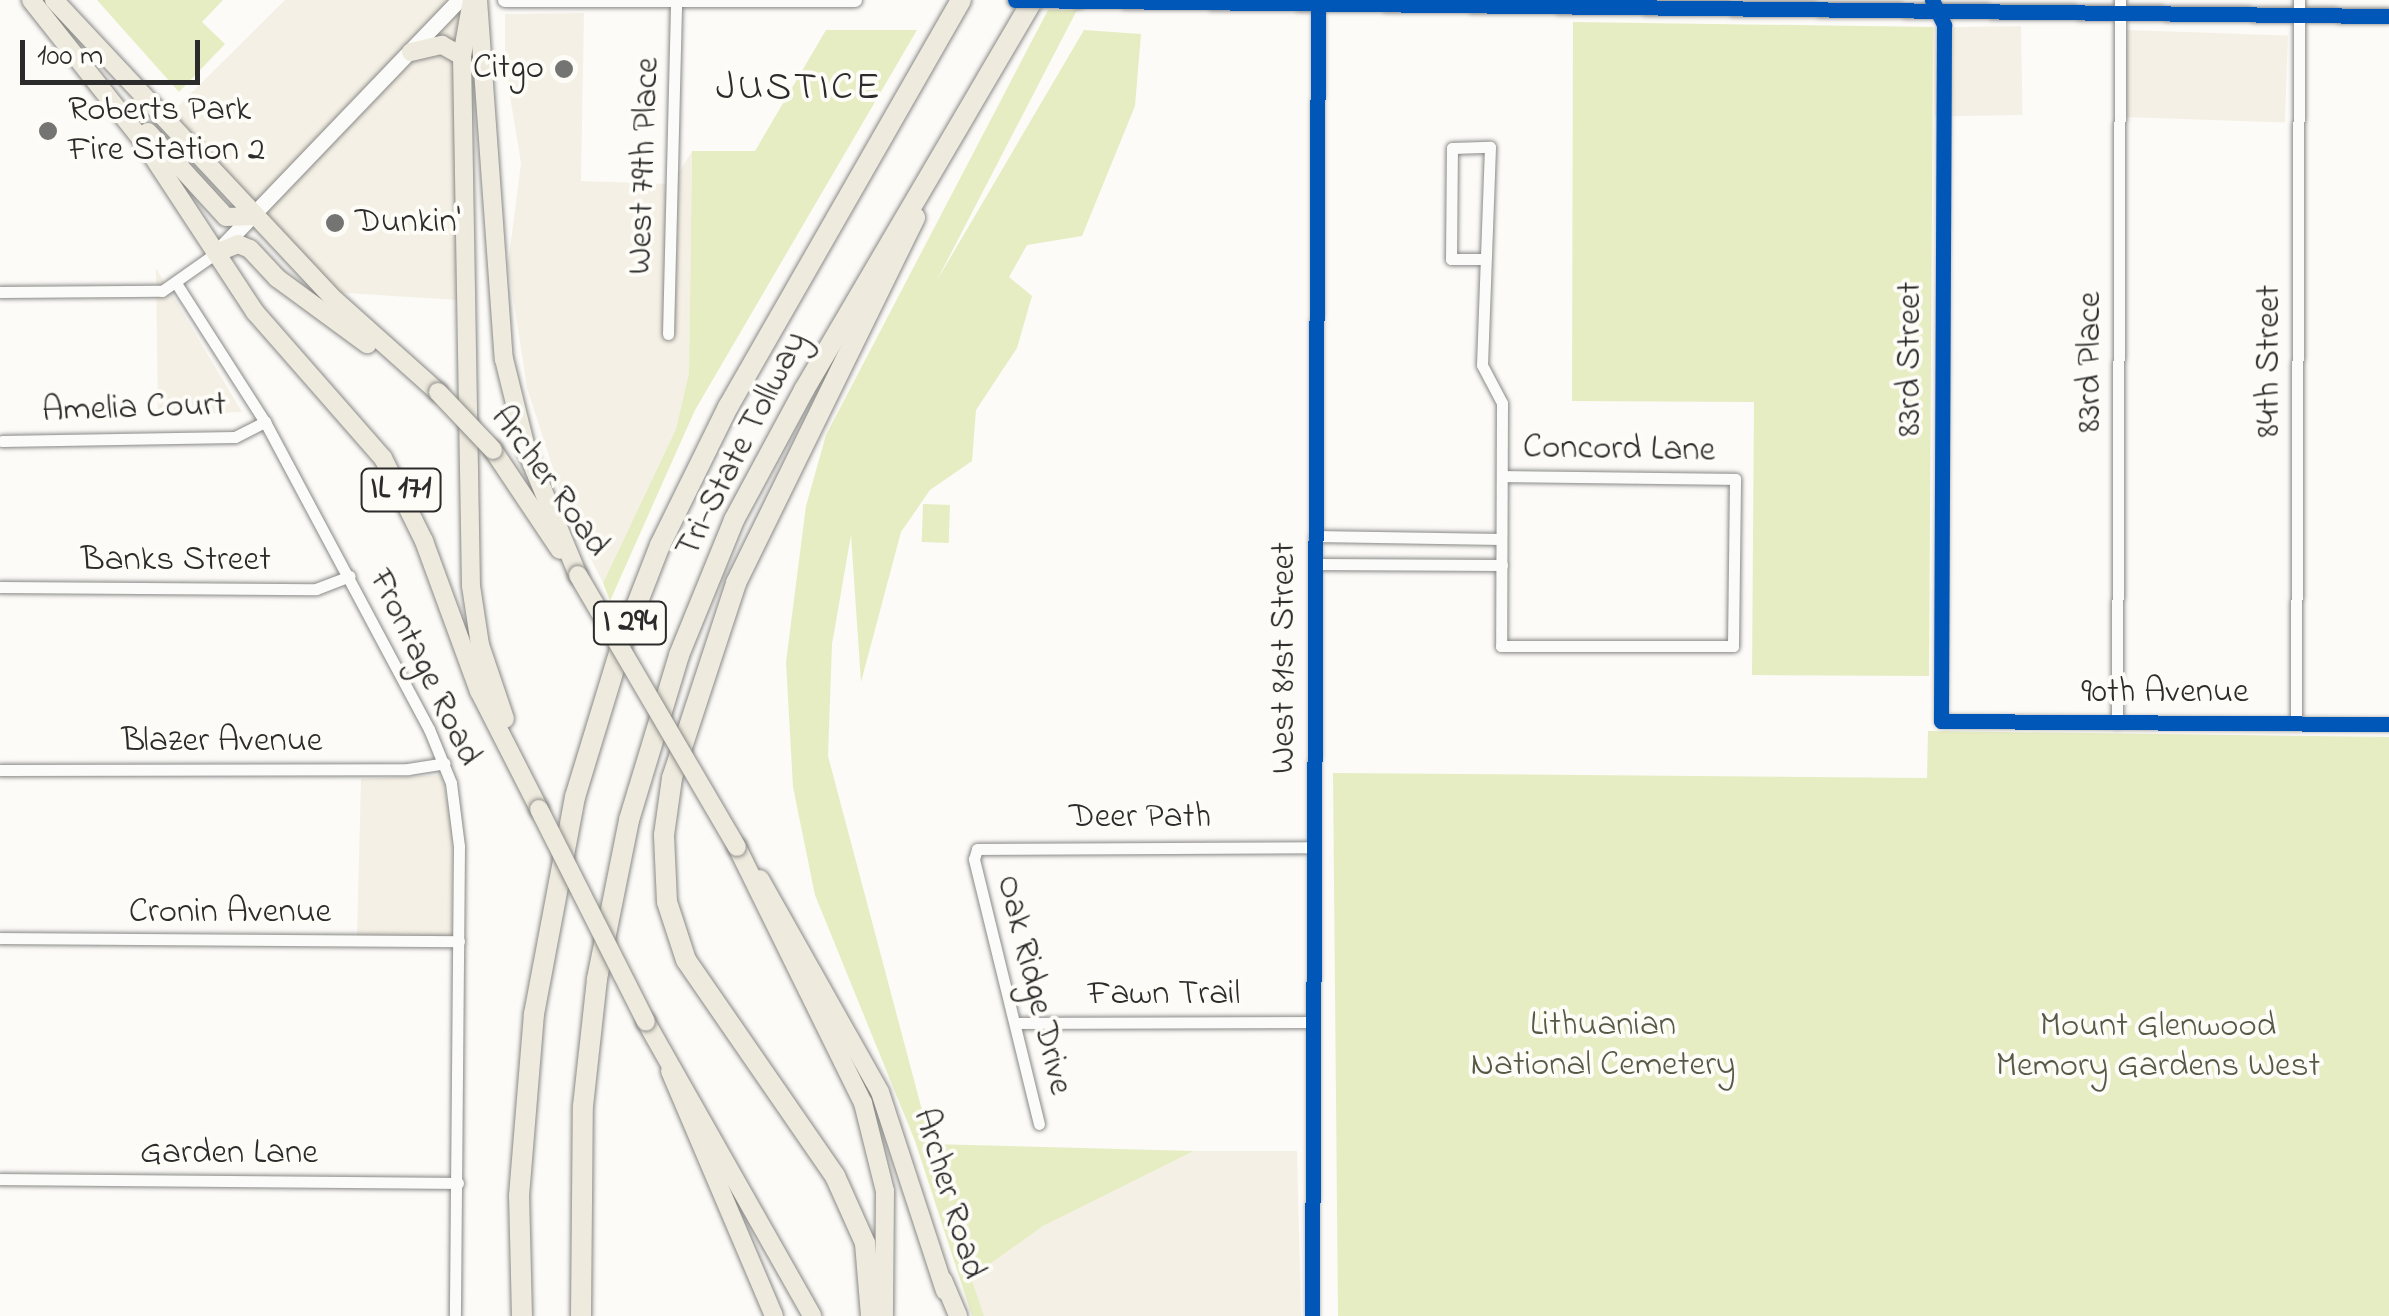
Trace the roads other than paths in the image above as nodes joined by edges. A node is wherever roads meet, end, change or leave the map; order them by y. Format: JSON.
{"nodes":[{"id":1,"x":32,"y":0,"type":"edge"},
{"id":2,"x":54,"y":0,"type":"edge"},
{"id":3,"x":460,"y":0,"type":"edge"},
{"id":4,"x":475,"y":0,"type":"edge"},
{"id":5,"x":505,"y":0,"type":"edge"},
{"id":6,"x":855,"y":0,"type":"edge"},
{"id":7,"x":961,"y":0,"type":"edge"},
{"id":8,"x":1014,"y":0,"type":"edge"},
{"id":9,"x":1033,"y":0,"type":"edge"},
{"id":10,"x":676,"y":1,"type":"edge"},
{"id":11,"x":1078,"y":1,"type":"edge"},
{"id":12,"x":1174,"y":1,"type":"edge"},
{"id":13,"x":1318,"y":2,"type":"edge"},
{"id":14,"x":1689,"y":4,"type":"edge"},
{"id":15,"x":1935,"y":5,"type":"edge"},
{"id":16,"x":2120,"y":6,"type":"edge"},
{"id":17,"x":2299,"y":7,"type":"edge"},
{"id":18,"x":2389,"y":16,"type":"edge"},
{"id":19,"x":410,"y":52,"type":"junction"},
{"id":20,"x":462,"y":56,"type":"junction"},
{"id":21,"x":102,"y":86,"type":"junction"},
{"id":22,"x":929,"y":174,"type":"junction"},
{"id":23,"x":254,"y":216,"type":"junction"},
{"id":24,"x":216,"y":253,"type":"junction"},
{"id":25,"x":1481,"y":259,"type":"junction"},
{"id":26,"x":176,"y":283,"type":"junction"},
{"id":27,"x":0,"y":292,"type":"edge"},
{"id":28,"x":668,"y":334,"type":"dead end"},
{"id":29,"x":406,"y":367,"type":"junction"},
{"id":30,"x":265,"y":422,"type":"junction"},
{"id":31,"x":2,"y":442,"type":"edge"},
{"id":32,"x":1502,"y":476,"type":"junction"},
{"id":33,"x":1315,"y":536,"type":"junction"},
{"id":34,"x":1501,"y":539,"type":"junction"},
{"id":35,"x":1315,"y":564,"type":"junction"},
{"id":36,"x":1502,"y":565,"type":"junction"},
{"id":37,"x":578,"y":575,"type":"junction"},
{"id":38,"x":350,"y":576,"type":"junction"},
{"id":39,"x":0,"y":587,"type":"edge"},
{"id":40,"x":1940,"y":721,"type":"joint"},
{"id":41,"x":2117,"y":723,"type":"junction"},
{"id":42,"x":2296,"y":723,"type":"junction"},
{"id":43,"x":2389,"y":724,"type":"edge"},
{"id":44,"x":444,"y":763,"type":"junction"},
{"id":45,"x":521,"y":766,"type":"junction"},
{"id":46,"x":0,"y":770,"type":"edge"},
{"id":47,"x":738,"y":846,"type":"junction"},
{"id":48,"x":1314,"y":846,"type":"junction"},
{"id":49,"x":974,"y":859,"type":"joint"},
{"id":50,"x":0,"y":938,"type":"edge"},
{"id":51,"x":459,"y":941,"type":"junction"},
{"id":52,"x":1313,"y":1022,"type":"junction"},
{"id":53,"x":1015,"y":1023,"type":"junction"},
{"id":54,"x":670,"y":1071,"type":"junction"},
{"id":55,"x":1039,"y":1124,"type":"dead end"},
{"id":56,"x":0,"y":1180,"type":"edge"},
{"id":57,"x":458,"y":1184,"type":"junction"},
{"id":58,"x":942,"y":1280,"type":"junction"},
{"id":59,"x":456,"y":1315,"type":"edge"},
{"id":60,"x":522,"y":1316,"type":"edge"},
{"id":61,"x":580,"y":1316,"type":"edge"},
{"id":62,"x":774,"y":1316,"type":"edge"},
{"id":63,"x":812,"y":1316,"type":"edge"},
{"id":64,"x":871,"y":1316,"type":"edge"},
{"id":65,"x":884,"y":1316,"type":"edge"},
{"id":66,"x":950,"y":1316,"type":"edge"},
{"id":67,"x":958,"y":1316,"type":"edge"},
{"id":68,"x":1312,"y":1316,"type":"edge"}],
"edges":[{"from":1,"to":21,"type":"main road","number":"IL 171"},
{"from":2,"to":23,"type":"main road","name":"Archer Road","number":"IL 171"},
{"from":3,"to":19,"type":"main road"},
{"from":4,"to":20,"type":"main road"},
{"from":4,"to":37,"type":"main road"},
{"from":5,"to":10,"type":"street"},
{"from":6,"to":10,"type":"street"},
{"from":7,"to":60,"type":"highway","name":"Tri-State Tollway","number":"I 294"},
{"from":8,"to":11,"type":"street","bridge":true},
{"from":9,"to":22,"type":"highway","name":"Tri-State Tollway","number":"I 294"},
{"from":10,"to":28,"type":"street","name":"West 79th Place"},
{"from":11,"to":12,"type":"street"},
{"from":12,"to":13,"type":"street"},
{"from":13,"to":14,"type":"street"},
{"from":13,"to":33,"type":"street","name":"West 81st Street"},
{"from":14,"to":15,"type":"street"},
{"from":15,"to":16,"type":"street"},
{"from":15,"to":40,"type":"street","name":"83rd Street"},
{"from":16,"to":17,"type":"street"},
{"from":16,"to":41,"type":"street","name":"83rd Place"},
{"from":17,"to":18,"type":"street"},
{"from":17,"to":42,"type":"street","name":"84th Street"},
{"from":19,"to":20,"type":"main road"},
{"from":19,"to":23,"type":"main road"},
{"from":20,"to":45,"type":"main road"},
{"from":21,"to":23,"type":"main road"},
{"from":21,"to":24,"type":"main road","number":"IL 171"},
{"from":22,"to":61,"type":"highway","name":"Tri-State Tollway","number":"I 294"},
{"from":22,"to":64,"type":"highway"},
{"from":23,"to":24,"type":"main road"},
{"from":23,"to":29,"type":"main road","name":"Archer Road","number":"IL 171"},
{"from":24,"to":26,"type":"street"},
{"from":24,"to":29,"type":"main road"},
{"from":24,"to":45,"type":"main road","number":"IL 171"},
{"from":25,"to":25,"type":"street","name":"Concord Lane"},
{"from":25,"to":32,"type":"street","name":"Concord Lane"},
{"from":26,"to":27,"type":"street"},
{"from":26,"to":30,"type":"street","name":"Frontage Road"},
{"from":29,"to":37,"type":"main road","name":"Archer Road","number":"IL 171","bridge":true},
{"from":30,"to":31,"type":"street","name":"Amelia Court"},
{"from":30,"to":38,"type":"street","name":"Frontage Road"},
{"from":32,"to":34,"type":"street","name":"Concord Lane"},
{"from":32,"to":36,"type":"street","name":"Concord Lane"},
{"from":33,"to":34,"type":"street"},
{"from":33,"to":35,"type":"street","name":"West 81st Street"},
{"from":34,"to":36,"type":"street","name":"Concord Lane"},
{"from":35,"to":36,"type":"street"},
{"from":35,"to":48,"type":"street","name":"West 81st Street"},
{"from":37,"to":47,"type":"main road","name":"Archer Road","number":"IL 171","bridge":true},
{"from":38,"to":39,"type":"street","name":"Banks Street"},
{"from":38,"to":44,"type":"street","name":"Frontage Road"},
{"from":40,"to":41,"type":"street","name":"90th Avenue"},
{"from":41,"to":42,"type":"street","name":"90th Avenue"},
{"from":42,"to":43,"type":"street","name":"90th Avenue"},
{"from":44,"to":46,"type":"street","name":"Blazer Avenue"},
{"from":44,"to":51,"type":"street","name":"Frontage Road"},
{"from":45,"to":54,"type":"main road","bridge":true},
{"from":47,"to":58,"type":"main road","name":"Archer Road","number":"IL 171"},
{"from":47,"to":65,"type":"main road"},
{"from":48,"to":49,"type":"street","name":"Deer Path"},
{"from":48,"to":52,"type":"street","name":"West 81st Street"},
{"from":49,"to":53,"type":"street","name":"Oak Ridge Drive"},
{"from":50,"to":51,"type":"street","name":"Cronin Avenue"},
{"from":51,"to":57,"type":"street","name":"Frontage Road"},
{"from":52,"to":53,"type":"street","name":"Fawn Trail"},
{"from":52,"to":68,"type":"street","name":"West 81st Street"},
{"from":53,"to":55,"type":"street","name":"Oak Ridge Drive"},
{"from":54,"to":62,"type":"main road"},
{"from":54,"to":63,"type":"main road"},
{"from":56,"to":57,"type":"street","name":"Garden Lane"},
{"from":57,"to":59,"type":"street","name":"Frontage Road"},
{"from":58,"to":66,"type":"main road","name":"Archer Road","number":"IL 171"},
{"from":58,"to":67,"type":"main road"}]}
